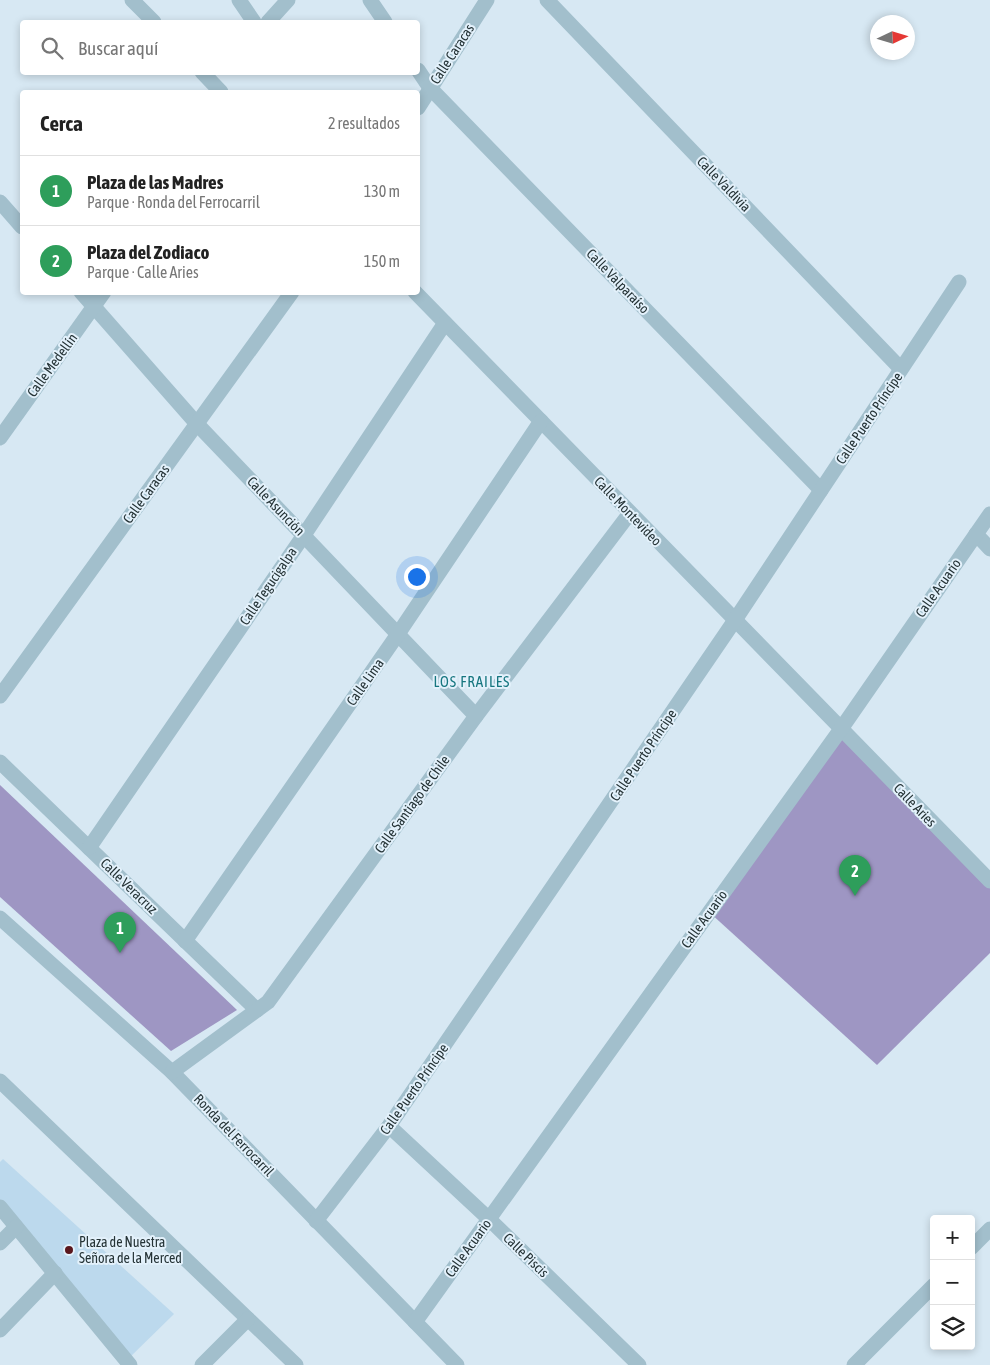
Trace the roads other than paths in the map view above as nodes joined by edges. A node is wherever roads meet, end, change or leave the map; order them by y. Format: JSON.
{"nodes":[{"id":1,"x":132,"y":0,"type":"edge"},
{"id":2,"x":240,"y":0,"type":"edge"},
{"id":3,"x":288,"y":0,"type":"edge"},
{"id":4,"x":370,"y":0,"type":"edge"},
{"id":5,"x":487,"y":0,"type":"edge"},
{"id":6,"x":547,"y":0,"type":"edge"},
{"id":7,"x":152,"y":20,"type":"edge"},
{"id":8,"x":253,"y":20,"type":"edge"},
{"id":9,"x":270,"y":20,"type":"edge"},
{"id":10,"x":384,"y":20,"type":"edge"},
{"id":11,"x":420,"y":73,"type":"edge"},
{"id":12,"x":205,"y":75,"type":"edge"},
{"id":13,"x":430,"y":88,"type":"junction"},
{"id":14,"x":219,"y":90,"type":"edge"},
{"id":15,"x":420,"y":105,"type":"edge"},
{"id":16,"x":0,"y":202,"type":"edge"},
{"id":17,"x":20,"y":225,"type":"edge"},
{"id":18,"x":959,"y":282,"type":"dead end"},
{"id":19,"x":84,"y":295,"type":"edge"},
{"id":20,"x":102,"y":295,"type":"edge"},
{"id":21,"x":290,"y":295,"type":"edge"},
{"id":22,"x":418,"y":295,"type":"edge"},
{"id":23,"x":94,"y":307,"type":"junction"},
{"id":24,"x":445,"y":323,"type":"junction"},
{"id":25,"x":902,"y":369,"type":"junction"},
{"id":26,"x":541,"y":421,"type":"junction"},
{"id":27,"x":198,"y":424,"type":"junction"},
{"id":28,"x":0,"y":438,"type":"edge"},
{"id":29,"x":821,"y":490,"type":"junction"},
{"id":30,"x":630,"y":513,"type":"junction"},
{"id":31,"x":990,"y":514,"type":"edge"},
{"id":32,"x":976,"y":534,"type":"junction"},
{"id":33,"x":304,"y":535,"type":"junction"},
{"id":34,"x":990,"y":549,"type":"edge"},
{"id":35,"x":735,"y":620,"type":"junction"},
{"id":36,"x":398,"y":634,"type":"junction"},
{"id":37,"x":0,"y":696,"type":"edge"},
{"id":38,"x":476,"y":716,"type":"junction"},
{"id":39,"x":840,"y":729,"type":"junction"},
{"id":40,"x":0,"y":762,"type":"edge"},
{"id":41,"x":89,"y":848,"type":"junction"},
{"id":42,"x":990,"y":881,"type":"edge"},
{"id":43,"x":0,"y":918,"type":"edge"},
{"id":44,"x":185,"y":940,"type":"junction"},
{"id":45,"x":257,"y":1010,"type":"junction"},
{"id":46,"x":172,"y":1072,"type":"junction"},
{"id":47,"x":0,"y":1081,"type":"edge"},
{"id":48,"x":389,"y":1126,"type":"junction"},
{"id":49,"x":0,"y":1208,"type":"edge"},
{"id":50,"x":489,"y":1219,"type":"junction"},
{"id":51,"x":316,"y":1221,"type":"junction"},
{"id":52,"x":16,"y":1227,"type":"junction"},
{"id":53,"x":990,"y":1229,"type":"edge"},
{"id":54,"x":0,"y":1243,"type":"edge"},
{"id":55,"x":975,"y":1244,"type":"edge"},
{"id":56,"x":55,"y":1273,"type":"junction"},
{"id":57,"x":930,"y":1289,"type":"edge"},
{"id":58,"x":248,"y":1318,"type":"junction"},
{"id":59,"x":415,"y":1322,"type":"junction"},
{"id":60,"x":0,"y":1330,"type":"edge"},
{"id":61,"x":130,"y":1365,"type":"edge"},
{"id":62,"x":202,"y":1365,"type":"edge"},
{"id":63,"x":296,"y":1365,"type":"edge"},
{"id":64,"x":457,"y":1365,"type":"edge"},
{"id":65,"x":639,"y":1365,"type":"edge"},
{"id":66,"x":854,"y":1365,"type":"edge"}],
"edges":[{"from":1,"to":7,"type":"street"},
{"from":2,"to":8,"type":"street"},
{"from":3,"to":9,"type":"street"},
{"from":4,"to":10,"type":"street"},
{"from":5,"to":13,"type":"street","name":"Calle Caracas"},
{"from":6,"to":25,"type":"street","name":"Calle Valdivia"},
{"from":11,"to":13,"type":"street","name":"Calle Valparaíso"},
{"from":12,"to":14,"type":"street"},
{"from":13,"to":15,"type":"street","name":"Calle Caracas"},
{"from":13,"to":29,"type":"street","name":"Calle Valparaíso"},
{"from":16,"to":17,"type":"street"},
{"from":18,"to":25,"type":"street","name":"Calle Puerto Príncipe"},
{"from":19,"to":23,"type":"street","name":"Calle Asunción"},
{"from":20,"to":23,"type":"street","name":"Calle Medellín"},
{"from":21,"to":27,"type":"street","name":"Calle Caracas"},
{"from":22,"to":24,"type":"street","name":"Calle Montevideo"},
{"from":23,"to":27,"type":"street","name":"Calle Asunción"},
{"from":23,"to":28,"type":"street","name":"Calle Medellín"},
{"from":24,"to":26,"type":"street","name":"Calle Montevideo"},
{"from":24,"to":33,"type":"street","name":"Calle Tegucigalpa"},
{"from":25,"to":29,"type":"street","name":"Calle Puerto Príncipe"},
{"from":26,"to":30,"type":"street","name":"Calle Montevideo"},
{"from":26,"to":36,"type":"street","name":"Calle Lima"},
{"from":27,"to":33,"type":"street","name":"Calle Asunción"},
{"from":27,"to":37,"type":"street","name":"Calle Caracas"},
{"from":29,"to":35,"type":"street","name":"Calle Puerto Príncipe"},
{"from":30,"to":35,"type":"street","name":"Calle Montevideo"},
{"from":30,"to":38,"type":"street","name":"Calle Santiago de Chile"},
{"from":31,"to":32,"type":"street","name":"Calle Acuario"},
{"from":32,"to":34,"type":"street"},
{"from":32,"to":39,"type":"street","name":"Calle Acuario"},
{"from":33,"to":36,"type":"street","name":"Calle Asunción"},
{"from":33,"to":41,"type":"street","name":"Calle Tegucigalpa"},
{"from":35,"to":39,"type":"street","name":"Calle Montevideo"},
{"from":35,"to":48,"type":"street","name":"Calle Puerto Príncipe"},
{"from":36,"to":38,"type":"street","name":"Calle Asunción"},
{"from":36,"to":44,"type":"street","name":"Calle Lima"},
{"from":38,"to":45,"type":"street","name":"Calle Santiago de Chile"},
{"from":39,"to":42,"type":"street","name":"Calle Aries"},
{"from":39,"to":50,"type":"street","name":"Calle Acuario"},
{"from":40,"to":41,"type":"street","name":"Calle Veracruz"},
{"from":41,"to":44,"type":"street","name":"Calle Veracruz"},
{"from":43,"to":46,"type":"street","name":"Ronda del Ferrocarril"},
{"from":44,"to":45,"type":"street","name":"Calle Veracruz"},
{"from":45,"to":46,"type":"street","name":"Calle Santiago de Chile"},
{"from":46,"to":51,"type":"street","name":"Ronda del Ferrocarril"},
{"from":47,"to":58,"type":"street"},
{"from":48,"to":50,"type":"street","name":"Calle Piscis"},
{"from":48,"to":51,"type":"street","name":"Calle Puerto Príncipe"},
{"from":49,"to":52,"type":"street"},
{"from":50,"to":59,"type":"street","name":"Calle Acuario"},
{"from":50,"to":65,"type":"street","name":"Calle Piscis"},
{"from":51,"to":59,"type":"street","name":"Ronda del Ferrocarril"},
{"from":52,"to":54,"type":"street"},
{"from":52,"to":56,"type":"street"},
{"from":53,"to":55,"type":"street"},
{"from":56,"to":60,"type":"street"},
{"from":56,"to":61,"type":"street"},
{"from":57,"to":66,"type":"street"},
{"from":58,"to":62,"type":"street"},
{"from":58,"to":63,"type":"street"},
{"from":59,"to":64,"type":"street","name":"Ronda del Ferrocarril"}]}
